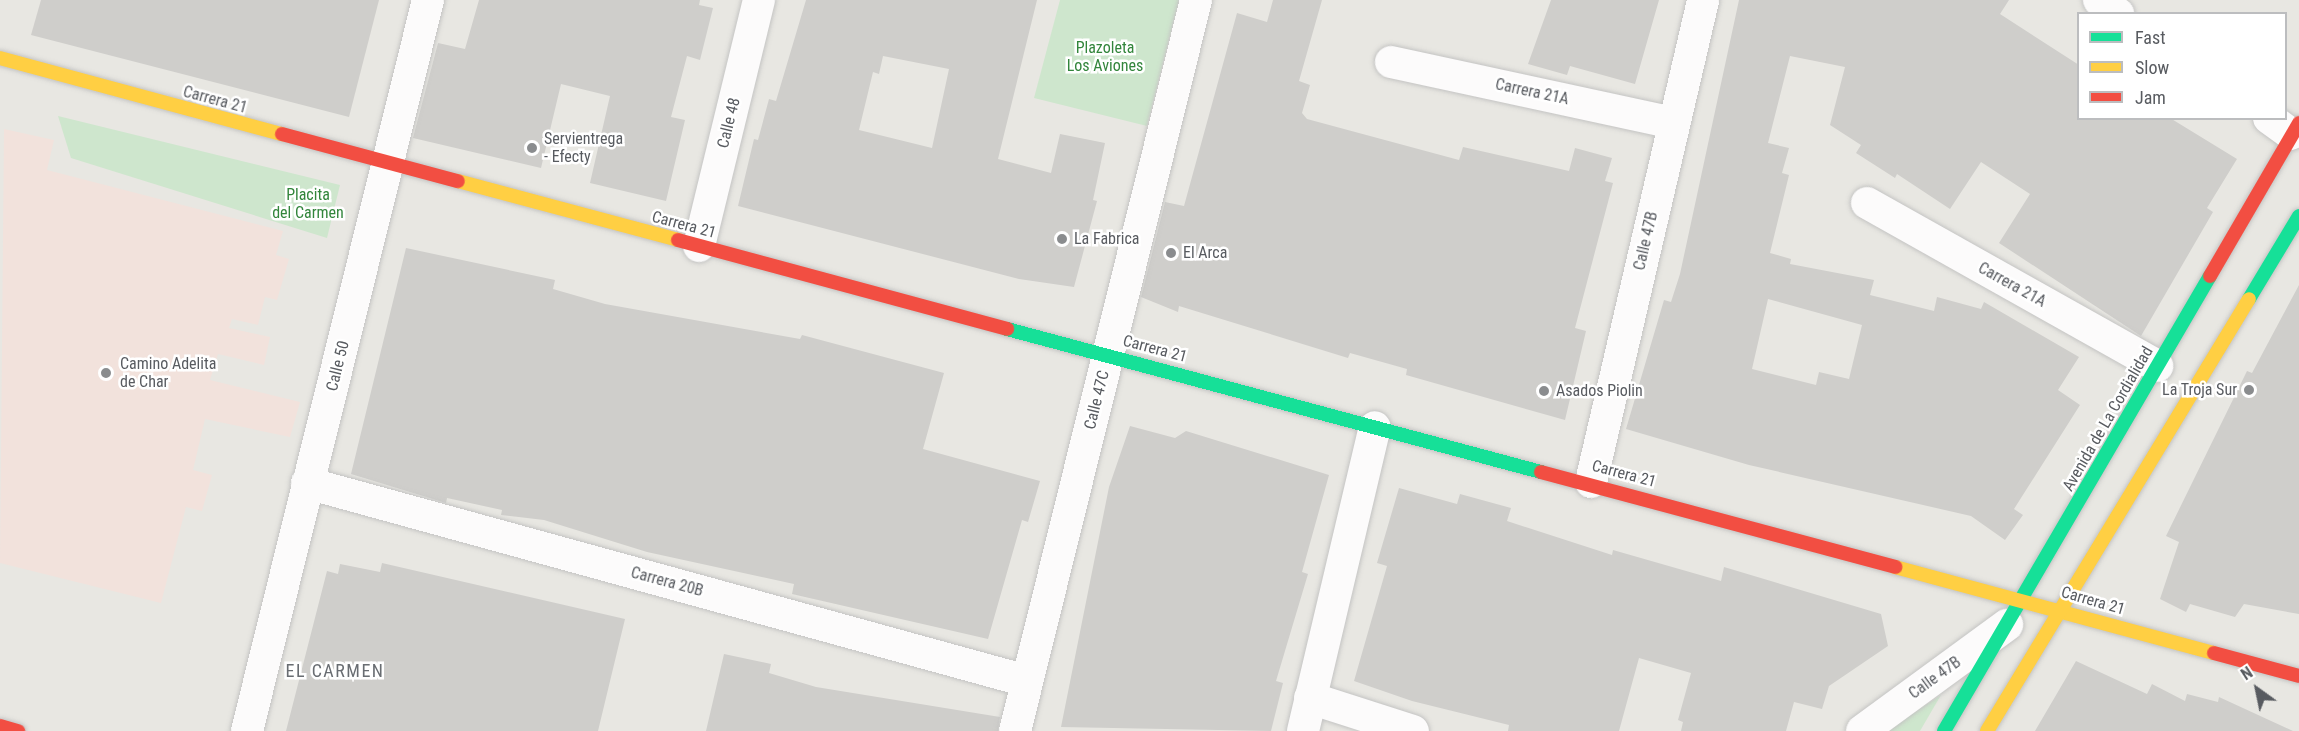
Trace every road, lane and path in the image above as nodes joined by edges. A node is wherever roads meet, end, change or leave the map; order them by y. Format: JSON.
{"nodes":[{"id":1,"x":428,"y":0,"type":"edge"},
{"id":2,"x":759,"y":0,"type":"edge"},
{"id":3,"x":1196,"y":0,"type":"edge"},
{"id":4,"x":1704,"y":0,"type":"edge"},
{"id":5,"x":2099,"y":0,"type":"edge"},
{"id":6,"x":2115,"y":12,"type":"edge"},
{"id":7,"x":0,"y":58,"type":"edge"},
{"id":8,"x":1391,"y":62,"type":"dead end"},
{"id":9,"x":1673,"y":123,"type":"junction"},
{"id":10,"x":2286,"y":125,"type":"edge"},
{"id":11,"x":387,"y":164,"type":"junction"},
{"id":12,"x":1867,"y":203,"type":"dead end"},
{"id":13,"x":2299,"y":216,"type":"edge"},
{"id":14,"x":699,"y":246,"type":"junction"},
{"id":15,"x":1108,"y":353,"type":"junction"},
{"id":16,"x":2157,"y":366,"type":"junction"},
{"id":17,"x":1375,"y":427,"type":"junction"},
{"id":18,"x":1591,"y":482,"type":"junction"},
{"id":19,"x":307,"y":483,"type":"junction"},
{"id":20,"x":2061,"y":609,"type":"junction"},
{"id":21,"x":2016,"y":612,"type":"junction"},
{"id":22,"x":2299,"y":676,"type":"edge"},
{"id":23,"x":1027,"y":681,"type":"junction"},
{"id":24,"x":1310,"y":698,"type":"junction"},
{"id":25,"x":0,"y":726,"type":"edge"},
{"id":26,"x":18,"y":731,"type":"edge"},
{"id":27,"x":247,"y":731,"type":"edge"},
{"id":28,"x":1015,"y":731,"type":"edge"},
{"id":29,"x":1303,"y":731,"type":"edge"},
{"id":30,"x":1413,"y":731,"type":"edge"},
{"id":31,"x":1862,"y":731,"type":"edge"},
{"id":32,"x":1944,"y":731,"type":"edge"},
{"id":33,"x":1987,"y":731,"type":"edge"}],
"edges":[{"from":1,"to":11,"type":"street","name":"Calle 50"},
{"from":2,"to":14,"type":"street","name":"Calle 48"},
{"from":3,"to":15,"type":"street","name":"Calle 47C"},
{"from":4,"to":9,"type":"street","name":"Calle 47B"},
{"from":5,"to":6,"type":"street"},
{"from":7,"to":11,"type":"main road","name":"Carrera 21"},
{"from":8,"to":9,"type":"street","name":"Carrera 21A"},
{"from":9,"to":18,"type":"street","name":"Calle 47B"},
{"from":10,"to":16,"type":"main road","name":"Avenida de La Cordialidad"},
{"from":11,"to":14,"type":"main road","name":"Carrera 21"},
{"from":11,"to":19,"type":"street","name":"Calle 50"},
{"from":12,"to":16,"type":"street","name":"Carrera 21A"},
{"from":13,"to":20,"type":"main road"},
{"from":14,"to":15,"type":"main road","name":"Carrera 21"},
{"from":15,"to":17,"type":"main road","name":"Carrera 21"},
{"from":15,"to":23,"type":"street","name":"Calle 47C"},
{"from":16,"to":21,"type":"main road","name":"Avenida de La Cordialidad"},
{"from":17,"to":18,"type":"main road","name":"Carrera 21"},
{"from":17,"to":24,"type":"street"},
{"from":18,"to":21,"type":"main road","name":"Carrera 21"},
{"from":19,"to":23,"type":"street","name":"Carrera 20B"},
{"from":19,"to":27,"type":"street","name":"Calle 50"},
{"from":20,"to":21,"type":"main road","name":"Carrera 21"},
{"from":20,"to":22,"type":"main road","name":"Carrera 21"},
{"from":20,"to":33,"type":"main road"},
{"from":21,"to":31,"type":"street","name":"Calle 47B"},
{"from":21,"to":32,"type":"main road","name":"Avenida de La Cordialidad"},
{"from":23,"to":28,"type":"street","name":"Calle 47C"},
{"from":24,"to":29,"type":"street"},
{"from":24,"to":30,"type":"street"},
{"from":25,"to":26,"type":"main road"}]}
